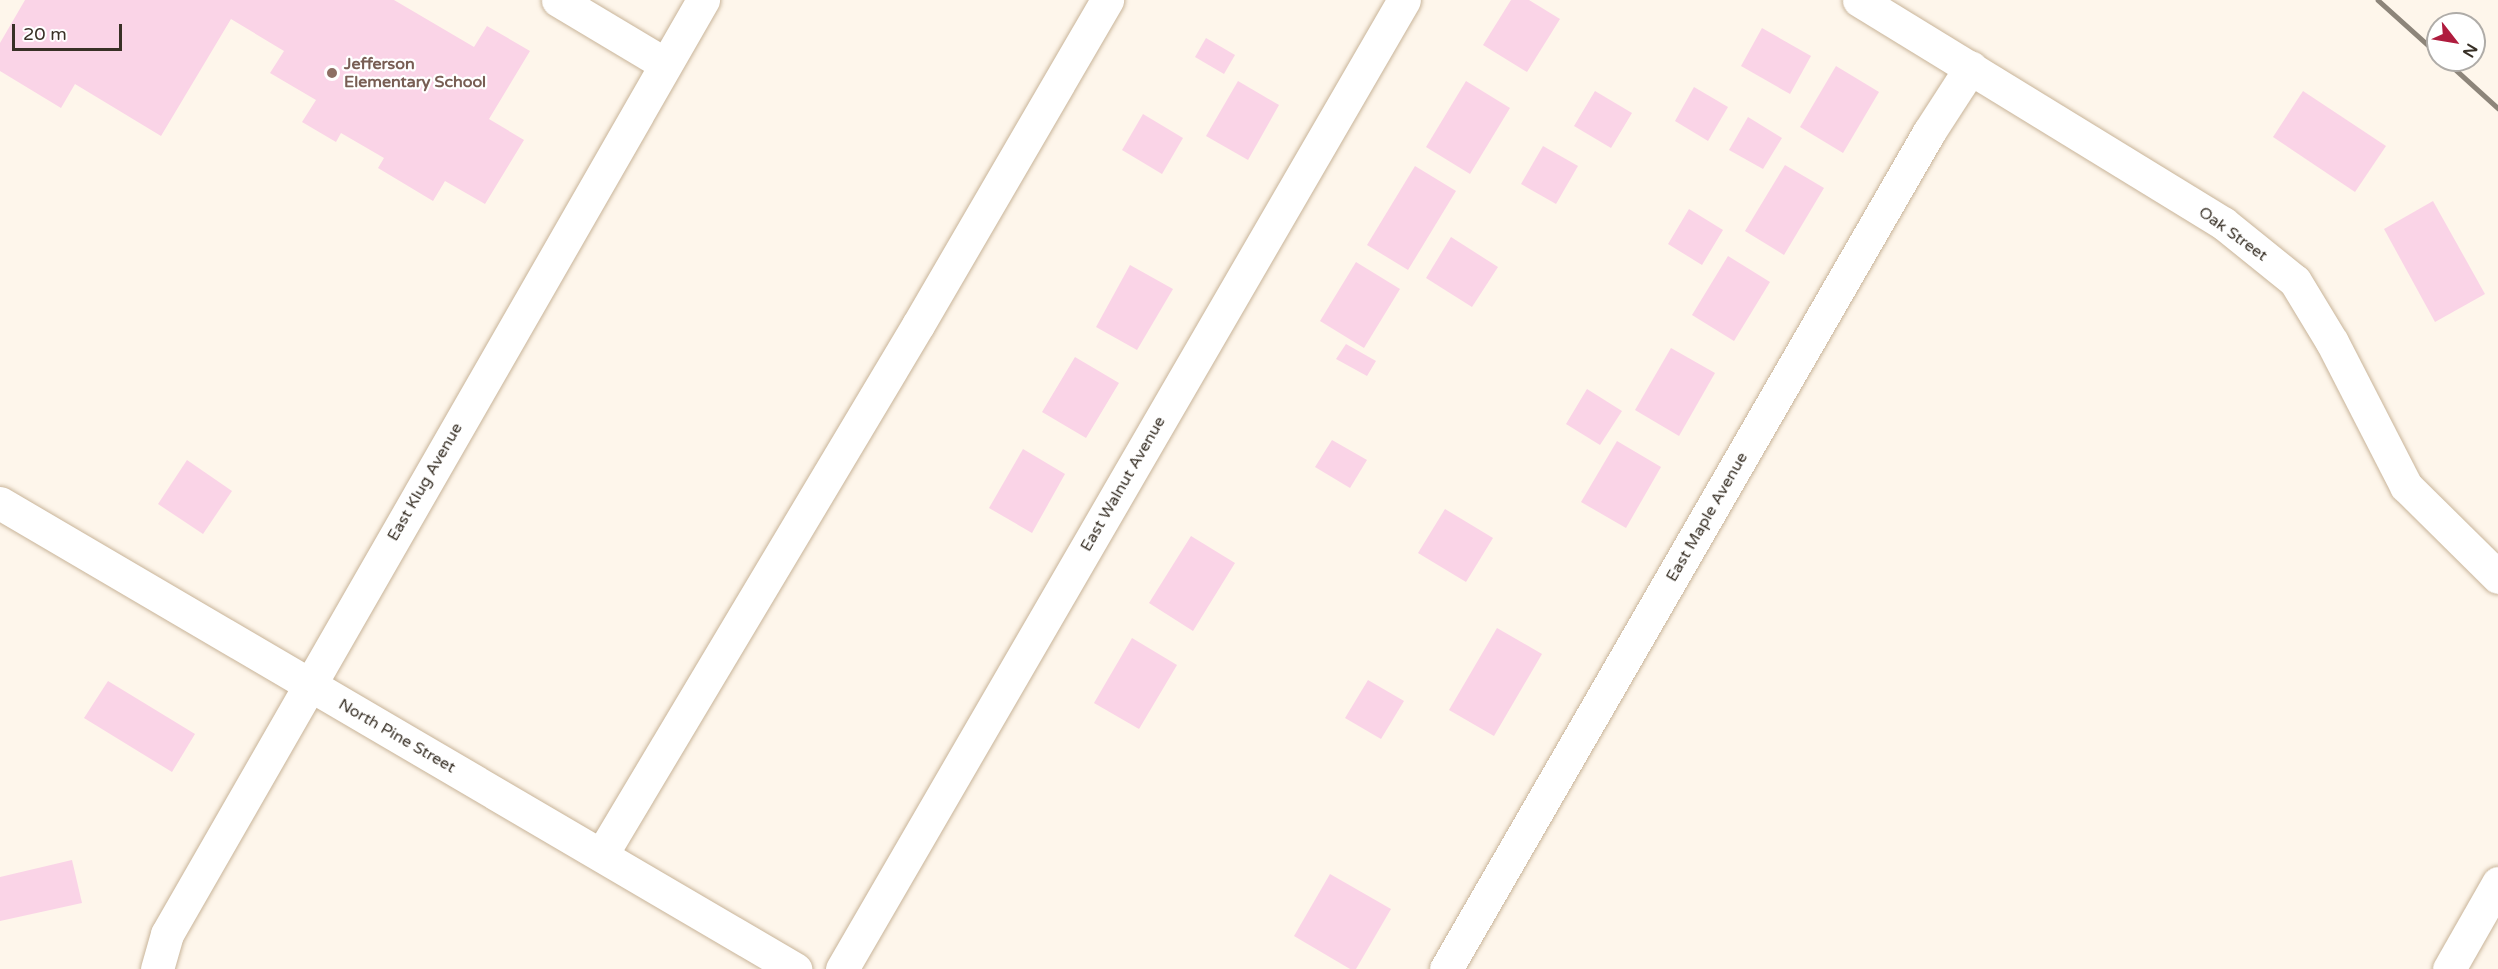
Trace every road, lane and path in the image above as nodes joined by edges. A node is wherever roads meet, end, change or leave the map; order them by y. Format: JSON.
{"nodes":[{"id":1,"x":558,"y":0,"type":"edge"},
{"id":2,"x":703,"y":0,"type":"edge"},
{"id":3,"x":1107,"y":0,"type":"edge"},
{"id":4,"x":1404,"y":0,"type":"edge"},
{"id":5,"x":1859,"y":0,"type":"edge"},
{"id":6,"x":665,"y":64,"type":"junction"},
{"id":7,"x":1971,"y":67,"type":"junction"},
{"id":8,"x":0,"y":503,"type":"edge"},
{"id":9,"x":2498,"y":577,"type":"edge"},
{"id":10,"x":308,"y":685,"type":"junction"},
{"id":11,"x":602,"y":854,"type":"junction"},
{"id":12,"x":2498,"y":884,"type":"edge"},
{"id":13,"x":157,"y":969,"type":"edge"},
{"id":14,"x":795,"y":969,"type":"edge"},
{"id":15,"x":842,"y":969,"type":"edge"},
{"id":16,"x":1446,"y":969,"type":"edge"},
{"id":17,"x":2449,"y":969,"type":"edge"}],
"edges":[{"from":1,"to":6,"type":"street"},
{"from":2,"to":6,"type":"street","name":"East Klug Avenue"},
{"from":3,"to":11,"type":"street"},
{"from":4,"to":15,"type":"street","name":"East Walnut Avenue"},
{"from":5,"to":7,"type":"street","name":"Oak Street"},
{"from":6,"to":10,"type":"street","name":"East Klug Avenue"},
{"from":7,"to":9,"type":"street","name":"Oak Street"},
{"from":7,"to":16,"type":"street","name":"East Maple Avenue"},
{"from":8,"to":10,"type":"street","name":"North Pine Street"},
{"from":10,"to":11,"type":"street","name":"North Pine Street"},
{"from":10,"to":13,"type":"street","name":"East Klug Avenue"},
{"from":11,"to":14,"type":"street","name":"North Pine Street"},
{"from":12,"to":17,"type":"street"}]}
